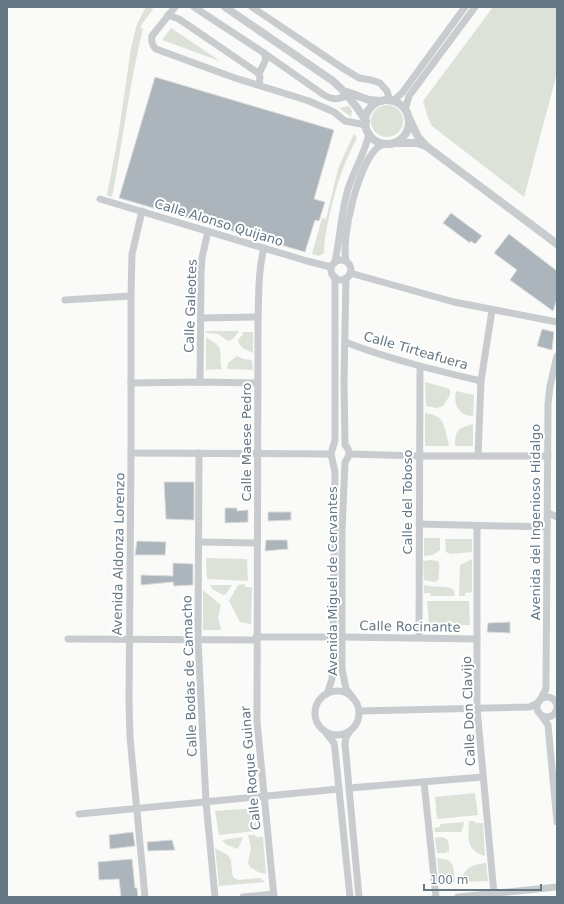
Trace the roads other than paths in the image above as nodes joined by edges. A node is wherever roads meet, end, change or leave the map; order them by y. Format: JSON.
{"nodes":[{"id":1,"x":175,"y":7,"type":"edge"},
{"id":2,"x":194,"y":7,"type":"edge"},
{"id":3,"x":225,"y":7,"type":"edge"},
{"id":4,"x":252,"y":7,"type":"edge"},
{"id":5,"x":465,"y":7,"type":"edge"},
{"id":6,"x":475,"y":7,"type":"edge"},
{"id":7,"x":168,"y":15,"type":"junction"},
{"id":8,"x":264,"y":53,"type":"junction"},
{"id":9,"x":259,"y":74,"type":"junction"},
{"id":10,"x":259,"y":85,"type":"junction"},
{"id":11,"x":346,"y":93,"type":"junction"},
{"id":12,"x":381,"y":101,"type":"junction"},
{"id":13,"x":392,"y":101,"type":"junction"},
{"id":14,"x":406,"y":113,"type":"junction"},
{"id":15,"x":366,"y":123,"type":"junction"},
{"id":16,"x":369,"y":134,"type":"junction"},
{"id":17,"x":395,"y":143,"type":"junction"},
{"id":18,"x":385,"y":144,"type":"junction"},
{"id":19,"x":426,"y":146,"type":"junction"},
{"id":20,"x":100,"y":199,"type":"dead end"},
{"id":21,"x":142,"y":211,"type":"junction"},
{"id":22,"x":208,"y":231,"type":"junction"},
{"id":23,"x":557,"y":244,"type":"edge"},
{"id":24,"x":264,"y":248,"type":"junction"},
{"id":25,"x":346,"y":261,"type":"junction"},
{"id":26,"x":333,"y":264,"type":"junction"},
{"id":27,"x":348,"y":275,"type":"junction"},
{"id":28,"x":335,"y":278,"type":"junction"},
{"id":29,"x":130,"y":296,"type":"junction"},
{"id":30,"x":65,"y":300,"type":"dead end"},
{"id":31,"x":492,"y":310,"type":"junction"},
{"id":32,"x":258,"y":317,"type":"junction"},
{"id":33,"x":201,"y":318,"type":"junction"},
{"id":34,"x":557,"y":322,"type":"edge"},
{"id":35,"x":345,"y":342,"type":"junction"},
{"id":36,"x":557,"y":356,"type":"edge"},
{"id":37,"x":420,"y":367,"type":"junction"},
{"id":38,"x":481,"y":381,"type":"junction"},
{"id":39,"x":200,"y":382,"type":"junction"},
{"id":40,"x":131,"y":383,"type":"junction"},
{"id":41,"x":258,"y":383,"type":"junction"},
{"id":42,"x":550,"y":386,"type":"junction"},
{"id":43,"x":557,"y":389,"type":"edge"},
{"id":44,"x":345,"y":445,"type":"junction"},
{"id":45,"x":332,"y":451,"type":"junction"},
{"id":46,"x":131,"y":453,"type":"junction"},
{"id":47,"x":199,"y":453,"type":"junction"},
{"id":48,"x":258,"y":454,"type":"junction"},
{"id":49,"x":350,"y":454,"type":"junction"},
{"id":50,"x":419,"y":456,"type":"junction"},
{"id":51,"x":478,"y":456,"type":"junction"},
{"id":52,"x":548,"y":456,"type":"junction"},
{"id":53,"x":334,"y":461,"type":"junction"},
{"id":54,"x":344,"y":462,"type":"junction"},
{"id":55,"x":548,"y":513,"type":"junction"},
{"id":56,"x":557,"y":517,"type":"edge"},
{"id":57,"x":419,"y":524,"type":"junction"},
{"id":58,"x":477,"y":526,"type":"junction"},
{"id":59,"x":547,"y":527,"type":"junction"},
{"id":60,"x":199,"y":542,"type":"junction"},
{"id":61,"x":257,"y":543,"type":"junction"},
{"id":62,"x":332,"y":637,"type":"junction"},
{"id":63,"x":342,"y":637,"type":"junction"},
{"id":64,"x":418,"y":637,"type":"junction"},
{"id":65,"x":68,"y":639,"type":"dead end"},
{"id":66,"x":129,"y":639,"type":"junction"},
{"id":67,"x":256,"y":639,"type":"junction"},
{"id":68,"x":477,"y":639,"type":"junction"},
{"id":69,"x":198,"y":640,"type":"junction"},
{"id":70,"x":546,"y":690,"type":"junction"},
{"id":71,"x":327,"y":694,"type":"junction"},
{"id":72,"x":353,"y":698,"type":"junction"},
{"id":73,"x":555,"y":701,"type":"edge"},
{"id":74,"x":539,"y":702,"type":"junction"},
{"id":75,"x":530,"y":707,"type":"junction"},
{"id":76,"x":477,"y":708,"type":"junction"},
{"id":77,"x":359,"y":711,"type":"junction"},
{"id":78,"x":540,"y":714,"type":"junction"},
{"id":79,"x":554,"y":714,"type":"edge"},
{"id":80,"x":548,"y":725,"type":"junction"},
{"id":81,"x":350,"y":731,"type":"junction"},
{"id":82,"x":326,"y":733,"type":"junction"},
{"id":83,"x":482,"y":777,"type":"junction"},
{"id":84,"x":424,"y":782,"type":"junction"},
{"id":85,"x":349,"y":788,"type":"junction"},
{"id":86,"x":339,"y":789,"type":"junction"},
{"id":87,"x":264,"y":796,"type":"junction"},
{"id":88,"x":206,"y":802,"type":"junction"},
{"id":89,"x":137,"y":809,"type":"junction"},
{"id":90,"x":80,"y":814,"type":"dead end"},
{"id":91,"x":557,"y":822,"type":"edge"},
{"id":92,"x":557,"y":887,"type":"edge"},
{"id":93,"x":494,"y":894,"type":"junction"},
{"id":94,"x":274,"y":896,"type":"edge"},
{"id":95,"x":145,"y":897,"type":"edge"},
{"id":96,"x":215,"y":897,"type":"edge"},
{"id":97,"x":243,"y":897,"type":"edge"},
{"id":98,"x":350,"y":897,"type":"edge"},
{"id":99,"x":359,"y":897,"type":"edge"},
{"id":100,"x":436,"y":897,"type":"edge"},
{"id":101,"x":458,"y":897,"type":"edge"}],
"edges":[{"from":1,"to":7,"type":"street"},
{"from":2,"to":8,"type":"street"},
{"from":3,"to":11,"type":"street"},
{"from":4,"to":13,"type":"street"},
{"from":5,"to":13,"type":"street"},
{"from":6,"to":14,"type":"street"},
{"from":7,"to":9,"type":"street"},
{"from":7,"to":10,"type":"street"},
{"from":8,"to":9,"type":"street"},
{"from":8,"to":11,"type":"street"},
{"from":9,"to":10,"type":"street"},
{"from":10,"to":15,"type":"street"},
{"from":11,"to":12,"type":"street"},
{"from":11,"to":15,"type":"street"},
{"from":12,"to":13,"type":"street"},
{"from":12,"to":15,"type":"street"},
{"from":13,"to":14,"type":"street"},
{"from":14,"to":17,"type":"street"},
{"from":14,"to":19,"type":"street"},
{"from":15,"to":16,"type":"street"},
{"from":16,"to":18,"type":"street"},
{"from":16,"to":26,"type":"street"},
{"from":17,"to":18,"type":"street"},
{"from":17,"to":19,"type":"street"},
{"from":18,"to":25,"type":"street"},
{"from":19,"to":23,"type":"street"},
{"from":20,"to":21,"type":"street","name":"Calle Alonso Quijano"},
{"from":21,"to":22,"type":"street","name":"Calle Alonso Quijano"},
{"from":21,"to":29,"type":"street","name":"Avenida Aldonza Lorenzo"},
{"from":22,"to":24,"type":"street","name":"Calle Alonso Quijano"},
{"from":22,"to":33,"type":"street","name":"Calle Galeotes"},
{"from":24,"to":26,"type":"street","name":"Calle Alonso Quijano"},
{"from":24,"to":32,"type":"street","name":"Calle Maese Pedro"},
{"from":25,"to":26,"type":"street"},
{"from":25,"to":27,"type":"street"},
{"from":26,"to":28,"type":"street"},
{"from":27,"to":28,"type":"street"},
{"from":27,"to":31,"type":"street"},
{"from":27,"to":35,"type":"street"},
{"from":28,"to":45,"type":"street","name":"Avenida Miguel de Cervantes"},
{"from":29,"to":30,"type":"street"},
{"from":29,"to":40,"type":"street","name":"Avenida Aldonza Lorenzo"},
{"from":31,"to":34,"type":"street"},
{"from":31,"to":38,"type":"street"},
{"from":32,"to":33,"type":"street"},
{"from":32,"to":41,"type":"street","name":"Calle Maese Pedro"},
{"from":33,"to":39,"type":"street","name":"Calle Galeotes"},
{"from":35,"to":37,"type":"street","name":"Calle Tirteafuera"},
{"from":35,"to":44,"type":"street"},
{"from":36,"to":42,"type":"street","name":"Avenida del Ingenioso Hidalgo"},
{"from":37,"to":38,"type":"street","name":"Calle Tirteafuera"},
{"from":37,"to":50,"type":"street","name":"Calle del Toboso"},
{"from":38,"to":51,"type":"street"},
{"from":39,"to":40,"type":"street"},
{"from":39,"to":41,"type":"street"},
{"from":40,"to":46,"type":"street","name":"Avenida Aldonza Lorenzo"},
{"from":41,"to":48,"type":"street","name":"Calle Maese Pedro"},
{"from":42,"to":43,"type":"street"},
{"from":42,"to":52,"type":"street","name":"Avenida del Ingenioso Hidalgo"},
{"from":44,"to":45,"type":"street"},
{"from":44,"to":49,"type":"street"},
{"from":45,"to":48,"type":"street"},
{"from":45,"to":53,"type":"street","name":"Avenida Miguel de Cervantes"},
{"from":46,"to":47,"type":"street"},
{"from":46,"to":66,"type":"street","name":"Avenida Aldonza Lorenzo"},
{"from":47,"to":48,"type":"street"},
{"from":47,"to":60,"type":"street","name":"Calle Bodas de Camacho"},
{"from":48,"to":61,"type":"street","name":"Calle Maese Pedro"},
{"from":49,"to":50,"type":"street"},
{"from":49,"to":54,"type":"street"},
{"from":50,"to":51,"type":"street"},
{"from":50,"to":57,"type":"street","name":"Calle del Toboso"},
{"from":51,"to":52,"type":"street"},
{"from":52,"to":55,"type":"street","name":"Avenida del Ingenioso Hidalgo"},
{"from":53,"to":54,"type":"street"},
{"from":53,"to":62,"type":"street","name":"Avenida Miguel de Cervantes"},
{"from":54,"to":63,"type":"street","name":"Avenida Miguel de Cervantes"},
{"from":55,"to":56,"type":"street"},
{"from":55,"to":59,"type":"street","name":"Avenida del Ingenioso Hidalgo"},
{"from":57,"to":58,"type":"street"},
{"from":57,"to":64,"type":"street","name":"Calle del Toboso"},
{"from":58,"to":59,"type":"street"},
{"from":58,"to":68,"type":"street","name":"Calle Don Clavijo"},
{"from":59,"to":70,"type":"street","name":"Avenida del Ingenioso Hidalgo"},
{"from":60,"to":61,"type":"street"},
{"from":60,"to":69,"type":"street","name":"Calle Bodas de Camacho"},
{"from":61,"to":67,"type":"street","name":"Calle Maese Pedro"},
{"from":62,"to":67,"type":"street"},
{"from":62,"to":71,"type":"street","name":"Avenida Miguel de Cervantes"},
{"from":63,"to":64,"type":"street","name":"Calle Rocinante"},
{"from":63,"to":72,"type":"street","name":"Avenida Miguel de Cervantes"},
{"from":64,"to":68,"type":"street","name":"Calle Rocinante"},
{"from":65,"to":66,"type":"street"},
{"from":66,"to":69,"type":"street"},
{"from":66,"to":89,"type":"street","name":"Avenida Aldonza Lorenzo"},
{"from":67,"to":69,"type":"street"},
{"from":67,"to":87,"type":"street","name":"Calle Roque Guinar"},
{"from":68,"to":76,"type":"street","name":"Calle Don Clavijo"},
{"from":69,"to":88,"type":"street","name":"Calle Bodas de Camacho"},
{"from":70,"to":73,"type":"street"},
{"from":70,"to":74,"type":"street"},
{"from":71,"to":72,"type":"street"},
{"from":71,"to":82,"type":"street"},
{"from":72,"to":77,"type":"street"},
{"from":73,"to":74,"type":"street"},
{"from":73,"to":79,"type":"street"},
{"from":74,"to":75,"type":"street"},
{"from":74,"to":78,"type":"street"},
{"from":75,"to":76,"type":"street"},
{"from":75,"to":78,"type":"street"},
{"from":76,"to":77,"type":"street"},
{"from":76,"to":83,"type":"street","name":"Calle Don Clavijo"},
{"from":77,"to":81,"type":"street"},
{"from":78,"to":79,"type":"street"},
{"from":78,"to":80,"type":"street"},
{"from":79,"to":80,"type":"street"},
{"from":80,"to":91,"type":"street"},
{"from":81,"to":82,"type":"street"},
{"from":81,"to":85,"type":"street"},
{"from":82,"to":86,"type":"street"},
{"from":83,"to":84,"type":"street"},
{"from":83,"to":93,"type":"street","name":"Calle Don Clavijo"},
{"from":84,"to":85,"type":"street"},
{"from":84,"to":100,"type":"street"},
{"from":85,"to":99,"type":"street"},
{"from":86,"to":87,"type":"street"},
{"from":86,"to":98,"type":"street"},
{"from":87,"to":88,"type":"street"},
{"from":87,"to":94,"type":"street","name":"Calle Roque Guinar"},
{"from":88,"to":89,"type":"street"},
{"from":88,"to":96,"type":"street","name":"Calle Bodas de Camacho"},
{"from":89,"to":90,"type":"street"},
{"from":89,"to":95,"type":"street","name":"Avenida Aldonza Lorenzo"},
{"from":92,"to":93,"type":"street"},
{"from":93,"to":101,"type":"street"},
{"from":94,"to":97,"type":"street"}]}
